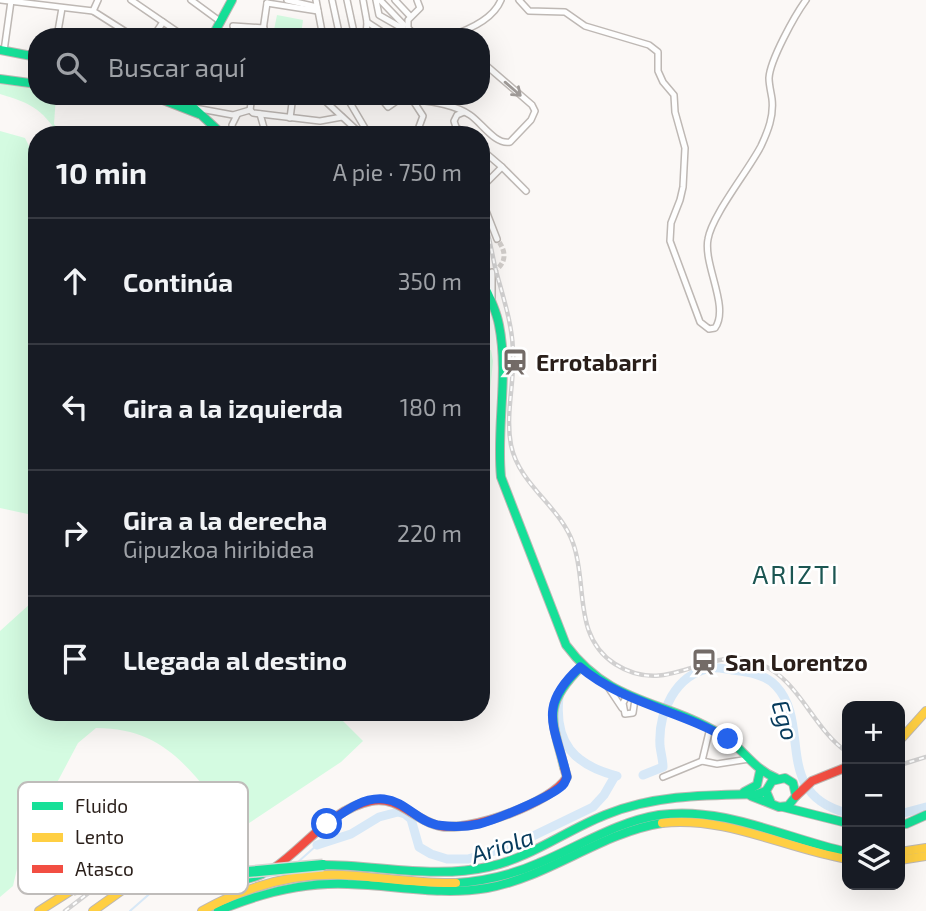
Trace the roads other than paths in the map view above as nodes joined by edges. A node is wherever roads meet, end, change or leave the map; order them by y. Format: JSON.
{"nodes":[{"id":1,"x":1,"y":0,"type":"edge"},
{"id":2,"x":98,"y":0,"type":"edge"},
{"id":3,"x":131,"y":0,"type":"edge"},
{"id":4,"x":191,"y":0,"type":"edge"},
{"id":5,"x":232,"y":0,"type":"edge"},
{"id":6,"x":287,"y":0,"type":"edge"},
{"id":7,"x":332,"y":0,"type":"edge"},
{"id":8,"x":347,"y":0,"type":"edge"},
{"id":9,"x":363,"y":0,"type":"edge"},
{"id":10,"x":380,"y":0,"type":"edge"},
{"id":11,"x":398,"y":0,"type":"edge"},
{"id":12,"x":417,"y":0,"type":"edge"},
{"id":13,"x":501,"y":0,"type":"edge"},
{"id":14,"x":519,"y":0,"type":"edge"},
{"id":15,"x":806,"y":0,"type":"edge"},
{"id":16,"x":11,"y":1,"type":"edge"},
{"id":17,"x":267,"y":1,"type":"edge"},
{"id":18,"x":278,"y":2,"type":"edge"},
{"id":19,"x":317,"y":6,"type":"edge"},
{"id":20,"x":62,"y":8,"type":"junction"},
{"id":21,"x":93,"y":11,"type":"junction"},
{"id":22,"x":379,"y":13,"type":"junction"},
{"id":23,"x":366,"y":14,"type":"junction"},
{"id":24,"x":411,"y":16,"type":"junction"},
{"id":25,"x":163,"y":22,"type":"junction"},
{"id":26,"x":222,"y":22,"type":"junction"},
{"id":27,"x":369,"y":24,"type":"junction"},
{"id":28,"x":408,"y":25,"type":"junction"},
{"id":29,"x":233,"y":26,"type":"dead end"},
{"id":30,"x":264,"y":27,"type":"joint"},
{"id":31,"x":59,"y":28,"type":"edge"},
{"id":32,"x":120,"y":28,"type":"edge"},
{"id":33,"x":159,"y":28,"type":"edge"},
{"id":34,"x":172,"y":28,"type":"edge"},
{"id":35,"x":218,"y":28,"type":"edge"},
{"id":36,"x":321,"y":28,"type":"edge"},
{"id":37,"x":338,"y":28,"type":"edge"},
{"id":38,"x":353,"y":28,"type":"edge"},
{"id":39,"x":368,"y":28,"type":"edge"},
{"id":40,"x":375,"y":28,"type":"edge"},
{"id":41,"x":402,"y":28,"type":"edge"},
{"id":42,"x":410,"y":28,"type":"edge"},
{"id":43,"x":468,"y":28,"type":"edge"},
{"id":44,"x":2,"y":51,"type":"edge"},
{"id":45,"x":28,"y":55,"type":"edge"},
{"id":46,"x":490,"y":69,"type":"edge"},
{"id":47,"x":0,"y":79,"type":"edge"},
{"id":48,"x":28,"y":83,"type":"edge"},
{"id":49,"x":184,"y":105,"type":"edge"},
{"id":50,"x":251,"y":105,"type":"edge"},
{"id":51,"x":292,"y":105,"type":"edge"},
{"id":52,"x":331,"y":105,"type":"edge"},
{"id":53,"x":351,"y":105,"type":"edge"},
{"id":54,"x":418,"y":105,"type":"edge"},
{"id":55,"x":446,"y":105,"type":"edge"},
{"id":56,"x":463,"y":105,"type":"edge"},
{"id":57,"x":250,"y":110,"type":"junction"},
{"id":58,"x":196,"y":111,"type":"junction"},
{"id":59,"x":462,"y":112,"type":"junction"},
{"id":60,"x":260,"y":114,"type":"junction"},
{"id":61,"x":237,"y":115,"type":"junction"},
{"id":62,"x":342,"y":117,"type":"junction"},
{"id":63,"x":290,"y":118,"type":"junction"},
{"id":64,"x":213,"y":126,"type":"edge"},
{"id":65,"x":232,"y":126,"type":"edge"},
{"id":66,"x":263,"y":126,"type":"edge"},
{"id":67,"x":352,"y":126,"type":"edge"},
{"id":68,"x":364,"y":126,"type":"edge"},
{"id":69,"x":419,"y":126,"type":"edge"},
{"id":70,"x":456,"y":126,"type":"edge"},
{"id":71,"x":480,"y":126,"type":"edge"},
{"id":72,"x":490,"y":133,"type":"edge"},
{"id":73,"x":490,"y":157,"type":"edge"},
{"id":74,"x":502,"y":167,"type":"junction"},
{"id":75,"x":490,"y":179,"type":"edge"},
{"id":76,"x":526,"y":191,"type":"dead end"},
{"id":77,"x":490,"y":220,"type":"edge"},
{"id":78,"x":498,"y":239,"type":"tunnel mouth"},
{"id":79,"x":490,"y":292,"type":"edge"},
{"id":80,"x":580,"y":667,"type":"junction"},
{"id":81,"x":606,"y":685,"type":"junction"},
{"id":82,"x":631,"y":696,"type":"junction"},
{"id":83,"x":656,"y":707,"type":"junction"},
{"id":84,"x":622,"y":708,"type":"junction"},
{"id":85,"x":926,"y":711,"type":"edge"},
{"id":86,"x":634,"y":713,"type":"junction"},
{"id":87,"x":710,"y":728,"type":"junction"},
{"id":88,"x":905,"y":735,"type":"edge"},
{"id":89,"x":749,"y":760,"type":"junction"},
{"id":90,"x":702,"y":761,"type":"junction"},
{"id":91,"x":842,"y":769,"type":"edge"},
{"id":92,"x":759,"y":770,"type":"junction"},
{"id":93,"x":663,"y":777,"type":"dead end"},
{"id":94,"x":776,"y":778,"type":"junction"},
{"id":95,"x":802,"y":782,"type":"junction"},
{"id":96,"x":767,"y":790,"type":"junction"},
{"id":97,"x":731,"y":794,"type":"junction"},
{"id":98,"x":745,"y":794,"type":"junction"},
{"id":99,"x":795,"y":798,"type":"junction"},
{"id":100,"x":771,"y":803,"type":"junction"},
{"id":101,"x":783,"y":807,"type":"junction"},
{"id":102,"x":803,"y":811,"type":"junction"},
{"id":103,"x":926,"y":815,"type":"edge"},
{"id":104,"x":842,"y":822,"type":"edge"},
{"id":105,"x":638,"y":823,"type":"junction"},
{"id":106,"x":905,"y":824,"type":"edge"},
{"id":107,"x":612,"y":832,"type":"junction"},
{"id":108,"x":926,"y":848,"type":"edge"},
{"id":109,"x":842,"y":851,"type":"edge"},
{"id":110,"x":905,"y":851,"type":"edge"},
{"id":111,"x":926,"y":856,"type":"edge"},
{"id":112,"x":842,"y":858,"type":"edge"},
{"id":113,"x":905,"y":859,"type":"edge"},
{"id":114,"x":248,"y":872,"type":"edge"},
{"id":115,"x":248,"y":879,"type":"edge"},
{"id":116,"x":248,"y":890,"type":"edge"},
{"id":117,"x":66,"y":894,"type":"edge"},
{"id":118,"x":117,"y":894,"type":"edge"},
{"id":119,"x":238,"y":894,"type":"edge"},
{"id":120,"x":40,"y":911,"type":"edge"},
{"id":121,"x":93,"y":911,"type":"edge"},
{"id":122,"x":202,"y":911,"type":"edge"},
{"id":123,"x":218,"y":911,"type":"edge"}],
"edges":[{"from":1,"to":16,"type":"street"},
{"from":2,"to":21,"type":"street"},
{"from":3,"to":25,"type":"street"},
{"from":4,"to":26,"type":"street"},
{"from":5,"to":26,"type":"main road"},
{"from":6,"to":19,"type":"street"},
{"from":7,"to":37,"type":"street"},
{"from":8,"to":38,"type":"street"},
{"from":9,"to":23,"type":"street"},
{"from":10,"to":22,"type":"street"},
{"from":10,"to":28,"type":"street"},
{"from":11,"to":24,"type":"street"},
{"from":12,"to":24,"type":"street"},
{"from":13,"to":43,"type":"street"},
{"from":14,"to":15,"type":"street"},
{"from":16,"to":20,"type":"street"},
{"from":16,"to":44,"type":"street"},
{"from":17,"to":18,"type":"street"},
{"from":17,"to":30,"type":"street"},
{"from":18,"to":19,"type":"street"},
{"from":19,"to":36,"type":"street"},
{"from":20,"to":21,"type":"street"},
{"from":20,"to":31,"type":"street"},
{"from":21,"to":32,"type":"street"},
{"from":22,"to":23,"type":"street"},
{"from":22,"to":27,"type":"street"},
{"from":22,"to":41,"type":"street"},
{"from":23,"to":27,"type":"street"},
{"from":24,"to":28,"type":"street"},
{"from":25,"to":33,"type":"street"},
{"from":25,"to":34,"type":"street"},
{"from":26,"to":35,"type":"main road"},
{"from":27,"to":39,"type":"street"},
{"from":27,"to":40,"type":"street"},
{"from":28,"to":42,"type":"street"},
{"from":29,"to":30,"type":"street"},
{"from":44,"to":45,"type":"main road"},
{"from":46,"to":72,"type":"street","one_way":true},
{"from":47,"to":48,"type":"main road"},
{"from":49,"to":58,"type":"main road"},
{"from":50,"to":57,"type":"street"},
{"from":51,"to":63,"type":"street"},
{"from":52,"to":62,"type":"street"},
{"from":53,"to":68,"type":"street"},
{"from":54,"to":69,"type":"street"},
{"from":55,"to":59,"type":"street"},
{"from":56,"to":59,"type":"street"},
{"from":57,"to":60,"type":"street"},
{"from":57,"to":61,"type":"street"},
{"from":58,"to":61,"type":"street"},
{"from":58,"to":64,"type":"main road"},
{"from":59,"to":70,"type":"street"},
{"from":71,"to":59,"type":"street","one_way":true},
{"from":60,"to":63,"type":"street"},
{"from":60,"to":66,"type":"street"},
{"from":61,"to":65,"type":"street"},
{"from":62,"to":63,"type":"street"},
{"from":62,"to":67,"type":"street"},
{"from":73,"to":74,"type":"street"},
{"from":74,"to":75,"type":"street"},
{"from":74,"to":76,"type":"street"},
{"from":77,"to":78,"type":"street"},
{"from":79,"to":80,"type":"main road"},
{"from":80,"to":81,"type":"main road"},
{"from":80,"to":115,"type":"main road"},
{"from":81,"to":82,"type":"main road"},
{"from":81,"to":84,"type":"street"},
{"from":82,"to":83,"type":"main road"},
{"from":82,"to":84,"type":"street"},
{"from":82,"to":86,"type":"street"},
{"from":83,"to":86,"type":"street"},
{"from":83,"to":87,"type":"main road"},
{"from":84,"to":86,"type":"street"},
{"from":85,"to":88,"type":"main road"},
{"from":87,"to":89,"type":"main road"},
{"from":87,"to":90,"type":"street"},
{"from":89,"to":90,"type":"street"},
{"from":89,"to":92,"type":"main road"},
{"from":90,"to":93,"type":"street"},
{"from":91,"to":95,"type":"main road"},
{"from":92,"to":94,"type":"main road"},
{"from":92,"to":96,"type":"main road"},
{"from":92,"to":97,"type":"main road"},
{"from":94,"to":95,"type":"main road"},
{"from":94,"to":96,"type":"main road"},
{"from":95,"to":99,"type":"main road"},
{"from":96,"to":98,"type":"main road"},
{"from":96,"to":100,"type":"main road"},
{"from":97,"to":98,"type":"main road"},
{"from":97,"to":114,"type":"main road","bridge":true},
{"from":98,"to":100,"type":"main road"},
{"from":99,"to":101,"type":"main road"},
{"from":99,"to":102,"type":"main road"},
{"from":100,"to":101,"type":"main road"},
{"from":101,"to":102,"type":"main road"},
{"from":102,"to":104,"type":"main road"},
{"from":103,"to":106,"type":"main road"},
{"from":105,"to":107,"type":"main road"},
{"from":105,"to":109,"type":"main road"},
{"from":105,"to":112,"type":"main road"},
{"from":107,"to":116,"type":"main road"},
{"from":107,"to":123,"type":"main road"},
{"from":108,"to":110,"type":"main road"},
{"from":111,"to":113,"type":"main road"},
{"from":117,"to":120,"type":"main road","bridge":true},
{"from":118,"to":121,"type":"main road"},
{"from":119,"to":122,"type":"main road"}]}
